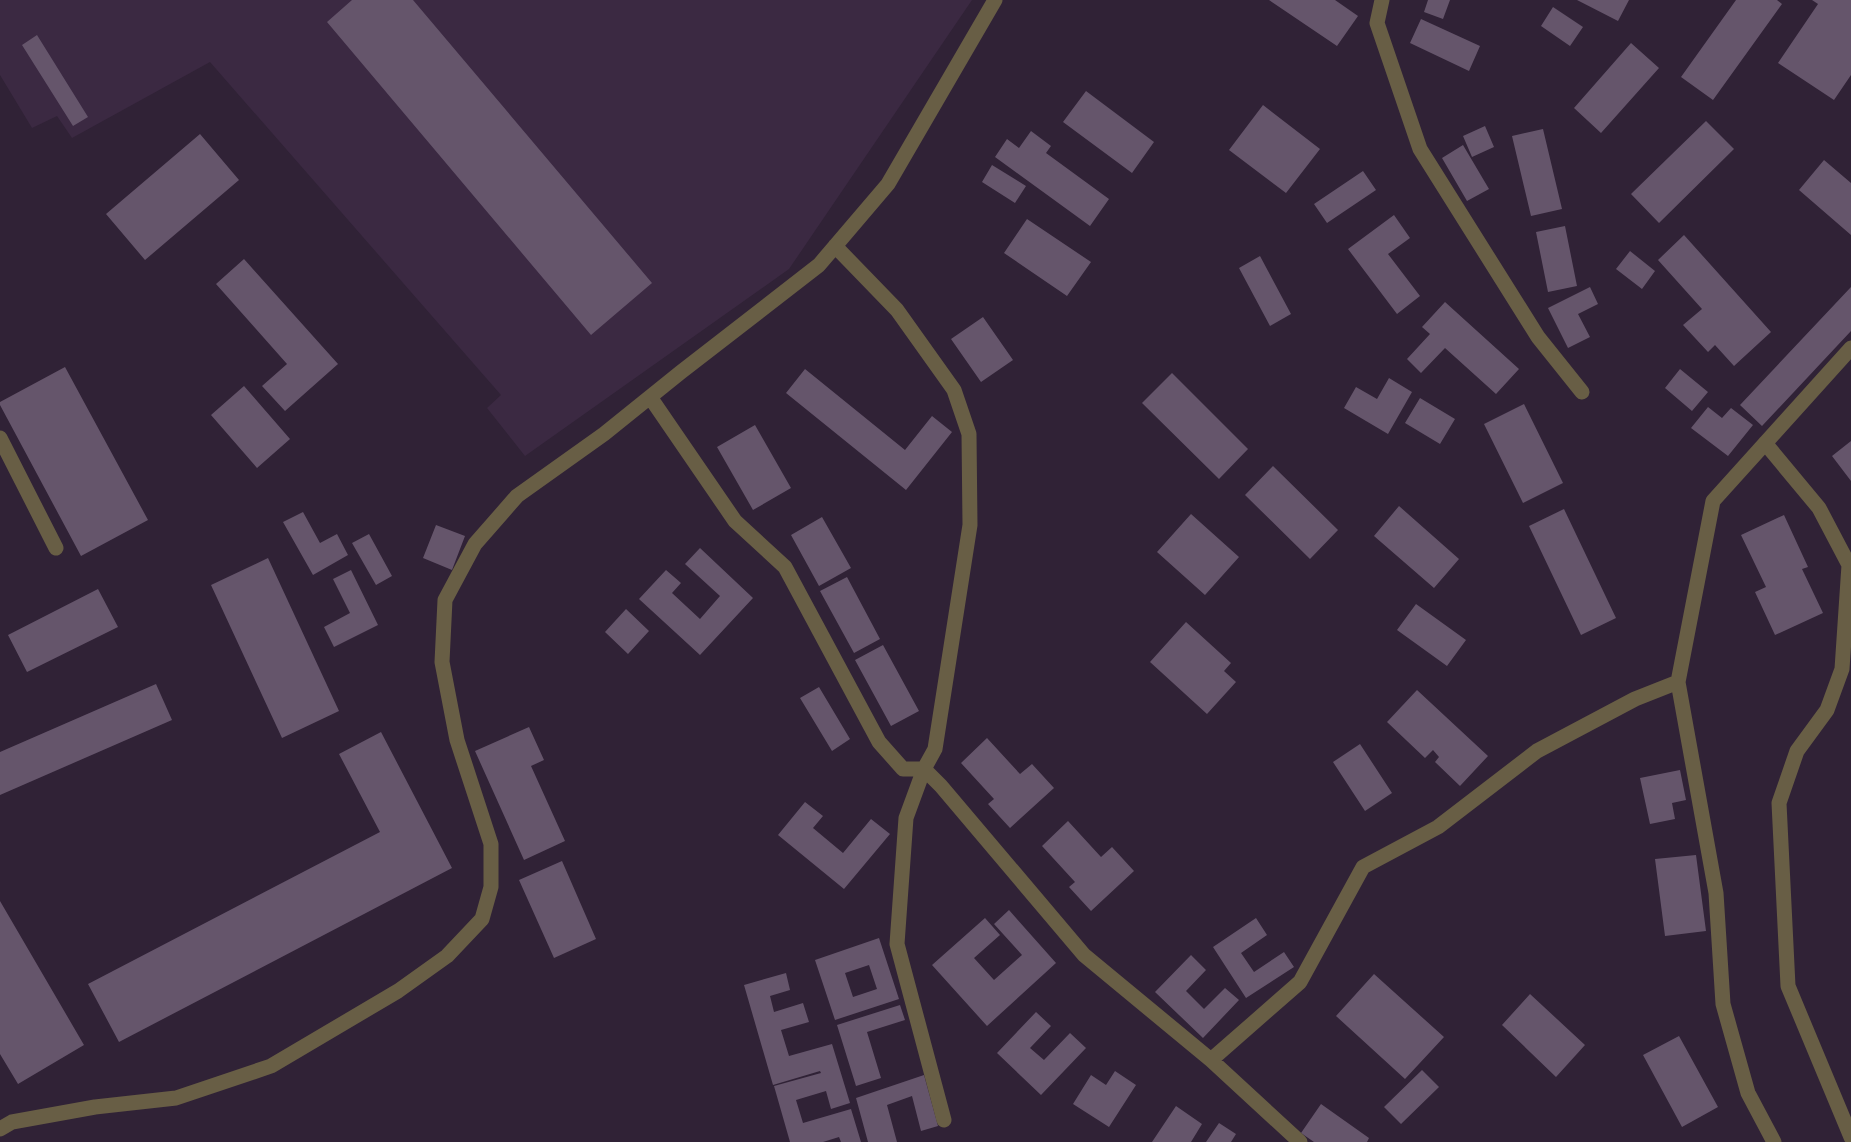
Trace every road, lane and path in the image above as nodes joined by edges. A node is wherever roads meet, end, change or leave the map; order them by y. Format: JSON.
{"nodes":[{"id":1,"x":995,"y":0,"type":"edge"},
{"id":2,"x":1382,"y":0,"type":"edge"},
{"id":3,"x":835,"y":246,"type":"junction"},
{"id":4,"x":1851,"y":348,"type":"edge"},
{"id":5,"x":1582,"y":392,"type":"dead end"},
{"id":6,"x":650,"y":397,"type":"junction"},
{"id":7,"x":0,"y":438,"type":"edge"},
{"id":8,"x":1765,"y":443,"type":"junction"},
{"id":9,"x":56,"y":548,"type":"dead end"},
{"id":10,"x":1678,"y":682,"type":"junction"},
{"id":11,"x":924,"y":769,"type":"junction"},
{"id":12,"x":1211,"y":1060,"type":"junction"},
{"id":13,"x":944,"y":1120,"type":"dead end"},
{"id":14,"x":0,"y":1129,"type":"edge"},
{"id":15,"x":1851,"y":1137,"type":"edge"},
{"id":16,"x":1300,"y":1142,"type":"edge"},
{"id":17,"x":1774,"y":1142,"type":"edge"}],
"edges":[{"from":1,"to":3,"type":"street"},
{"from":2,"to":5,"type":"street"},
{"from":3,"to":6,"type":"street"},
{"from":3,"to":11,"type":"street"},
{"from":4,"to":8,"type":"street"},
{"from":6,"to":11,"type":"street"},
{"from":6,"to":14,"type":"street"},
{"from":7,"to":9,"type":"street"},
{"from":8,"to":10,"type":"street"},
{"from":8,"to":15,"type":"street"},
{"from":10,"to":12,"type":"street"},
{"from":10,"to":17,"type":"street"},
{"from":11,"to":12,"type":"street"},
{"from":11,"to":13,"type":"street"},
{"from":12,"to":16,"type":"street"}]}
